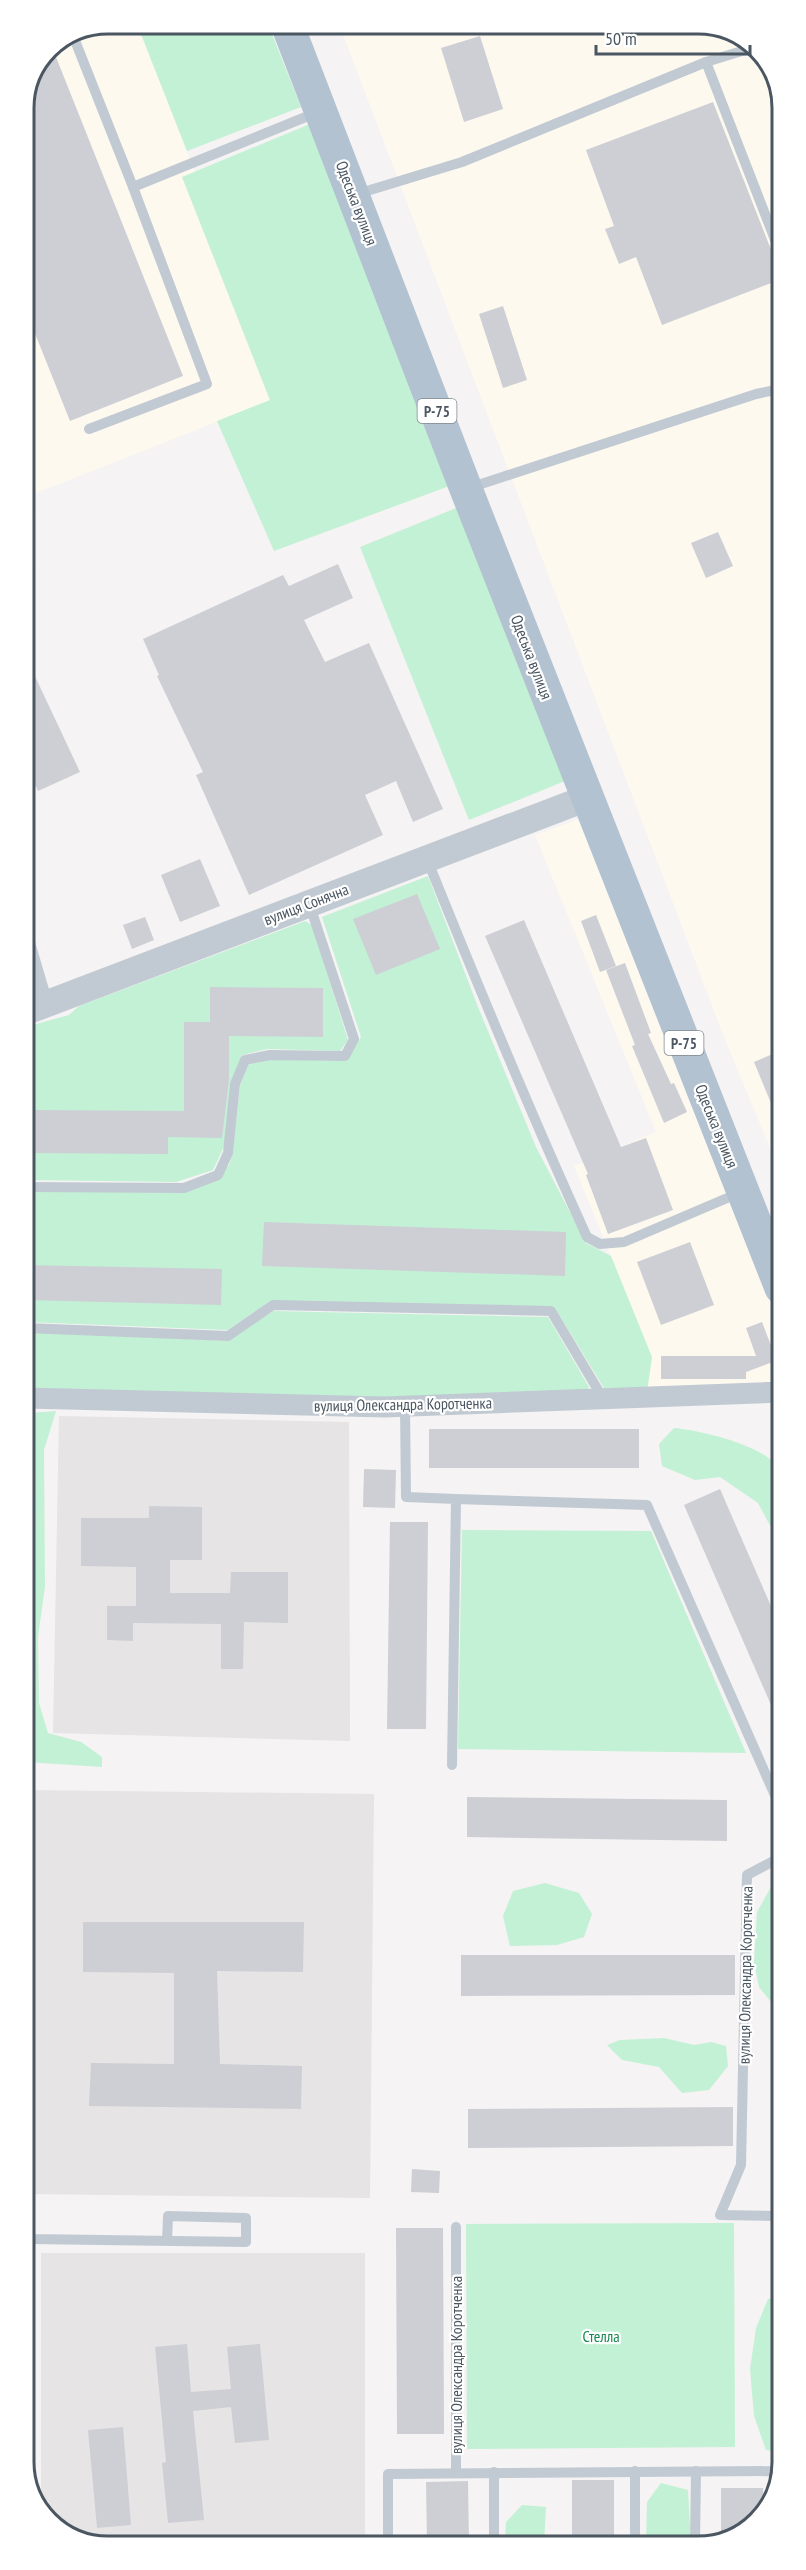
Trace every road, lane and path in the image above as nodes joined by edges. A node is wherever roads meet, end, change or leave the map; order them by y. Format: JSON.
{"nodes":[{"id":1,"x":291,"y":34,"type":"edge"},
{"id":2,"x":76,"y":42,"type":"edge"},
{"id":3,"x":743,"y":51,"type":"edge"},
{"id":4,"x":706,"y":62,"type":"junction"},
{"id":5,"x":321,"y":111,"type":"junction"},
{"id":6,"x":133,"y":187,"type":"junction"},
{"id":7,"x":354,"y":195,"type":"junction"},
{"id":8,"x":772,"y":232,"type":"edge"},
{"id":9,"x":772,"y":390,"type":"edge"},
{"id":10,"x":89,"y":429,"type":"dead end"},
{"id":11,"x":466,"y":489,"type":"junction"},
{"id":12,"x":587,"y":798,"type":"junction"},
{"id":13,"x":427,"y":859,"type":"junction"},
{"id":14,"x":309,"y":903,"type":"junction"},
{"id":15,"x":35,"y":1009,"type":"edge"},
{"id":16,"x":35,"y":1187,"type":"edge"},
{"id":17,"x":742,"y":1192,"type":"junction"},
{"id":18,"x":772,"y":1266,"type":"edge"},
{"id":19,"x":35,"y":1328,"type":"edge"},
{"id":20,"x":772,"y":1392,"type":"edge"},
{"id":21,"x":35,"y":1398,"type":"edge"},
{"id":22,"x":604,"y":1400,"type":"junction"},
{"id":23,"x":405,"y":1407,"type":"junction"},
{"id":24,"x":456,"y":1499,"type":"junction"},
{"id":25,"x":452,"y":1765,"type":"dead end"},
{"id":26,"x":772,"y":1789,"type":"edge"},
{"id":27,"x":772,"y":1862,"type":"edge"},
{"id":28,"x":772,"y":2216,"type":"edge"},
{"id":29,"x":456,"y":2227,"type":"dead end"},
{"id":30,"x":35,"y":2238,"type":"edge"},
{"id":31,"x":167,"y":2241,"type":"junction"},
{"id":32,"x":635,"y":2471,"type":"junction"},
{"id":33,"x":696,"y":2471,"type":"junction"},
{"id":34,"x":771,"y":2471,"type":"edge"},
{"id":35,"x":494,"y":2472,"type":"junction"},
{"id":36,"x":456,"y":2473,"type":"junction"},
{"id":37,"x":388,"y":2535,"type":"edge"},
{"id":38,"x":494,"y":2536,"type":"edge"},
{"id":39,"x":635,"y":2536,"type":"edge"},
{"id":40,"x":695,"y":2536,"type":"edge"}],
"edges":[{"from":1,"to":5,"type":"main road","name":"Одеська вулиця","number":"Р-75"},
{"from":2,"to":6,"type":"lane"},
{"from":3,"to":4,"type":"lane"},
{"from":4,"to":7,"type":"lane"},
{"from":4,"to":8,"type":"lane"},
{"from":5,"to":6,"type":"lane"},
{"from":5,"to":7,"type":"main road","name":"Одеська вулиця","number":"Р-75"},
{"from":6,"to":10,"type":"lane"},
{"from":7,"to":11,"type":"main road","name":"Одеська вулиця","number":"Р-75"},
{"from":9,"to":11,"type":"lane"},
{"from":11,"to":12,"type":"main road","name":"Одеська вулиця","number":"Р-75"},
{"from":12,"to":13,"type":"street","name":"вулиця Сонячна"},
{"from":12,"to":17,"type":"main road","name":"Одеська вулиця","number":"Р-75"},
{"from":13,"to":14,"type":"street","name":"вулиця Сонячна"},
{"from":13,"to":17,"type":"lane"},
{"from":14,"to":15,"type":"street","name":"вулиця Сонячна"},
{"from":14,"to":16,"type":"lane"},
{"from":17,"to":18,"type":"main road","name":"Одеська вулиця","number":"Р-75"},
{"from":19,"to":22,"type":"lane"},
{"from":20,"to":22,"type":"street","name":"вулиця Олександра Коротченка"},
{"from":21,"to":23,"type":"street","name":"вулиця Олександра Коротченка"},
{"from":22,"to":23,"type":"street","name":"вулиця Олександра Коротченка"},
{"from":23,"to":24,"type":"lane"},
{"from":24,"to":25,"type":"lane"},
{"from":24,"to":26,"type":"lane"},
{"from":27,"to":28,"type":"lane","name":"вулиця Олександра Коротченка"},
{"from":29,"to":36,"type":"lane","name":"вулиця Олександра Коротченка"},
{"from":30,"to":31,"type":"lane"},
{"from":31,"to":31,"type":"lane"},
{"from":32,"to":33,"type":"lane"},
{"from":32,"to":35,"type":"lane"},
{"from":32,"to":39,"type":"lane"},
{"from":33,"to":34,"type":"lane"},
{"from":33,"to":40,"type":"lane"},
{"from":35,"to":36,"type":"lane"},
{"from":35,"to":38,"type":"lane"},
{"from":36,"to":37,"type":"lane","name":"вулиця Олександра Коротченка"}]}
